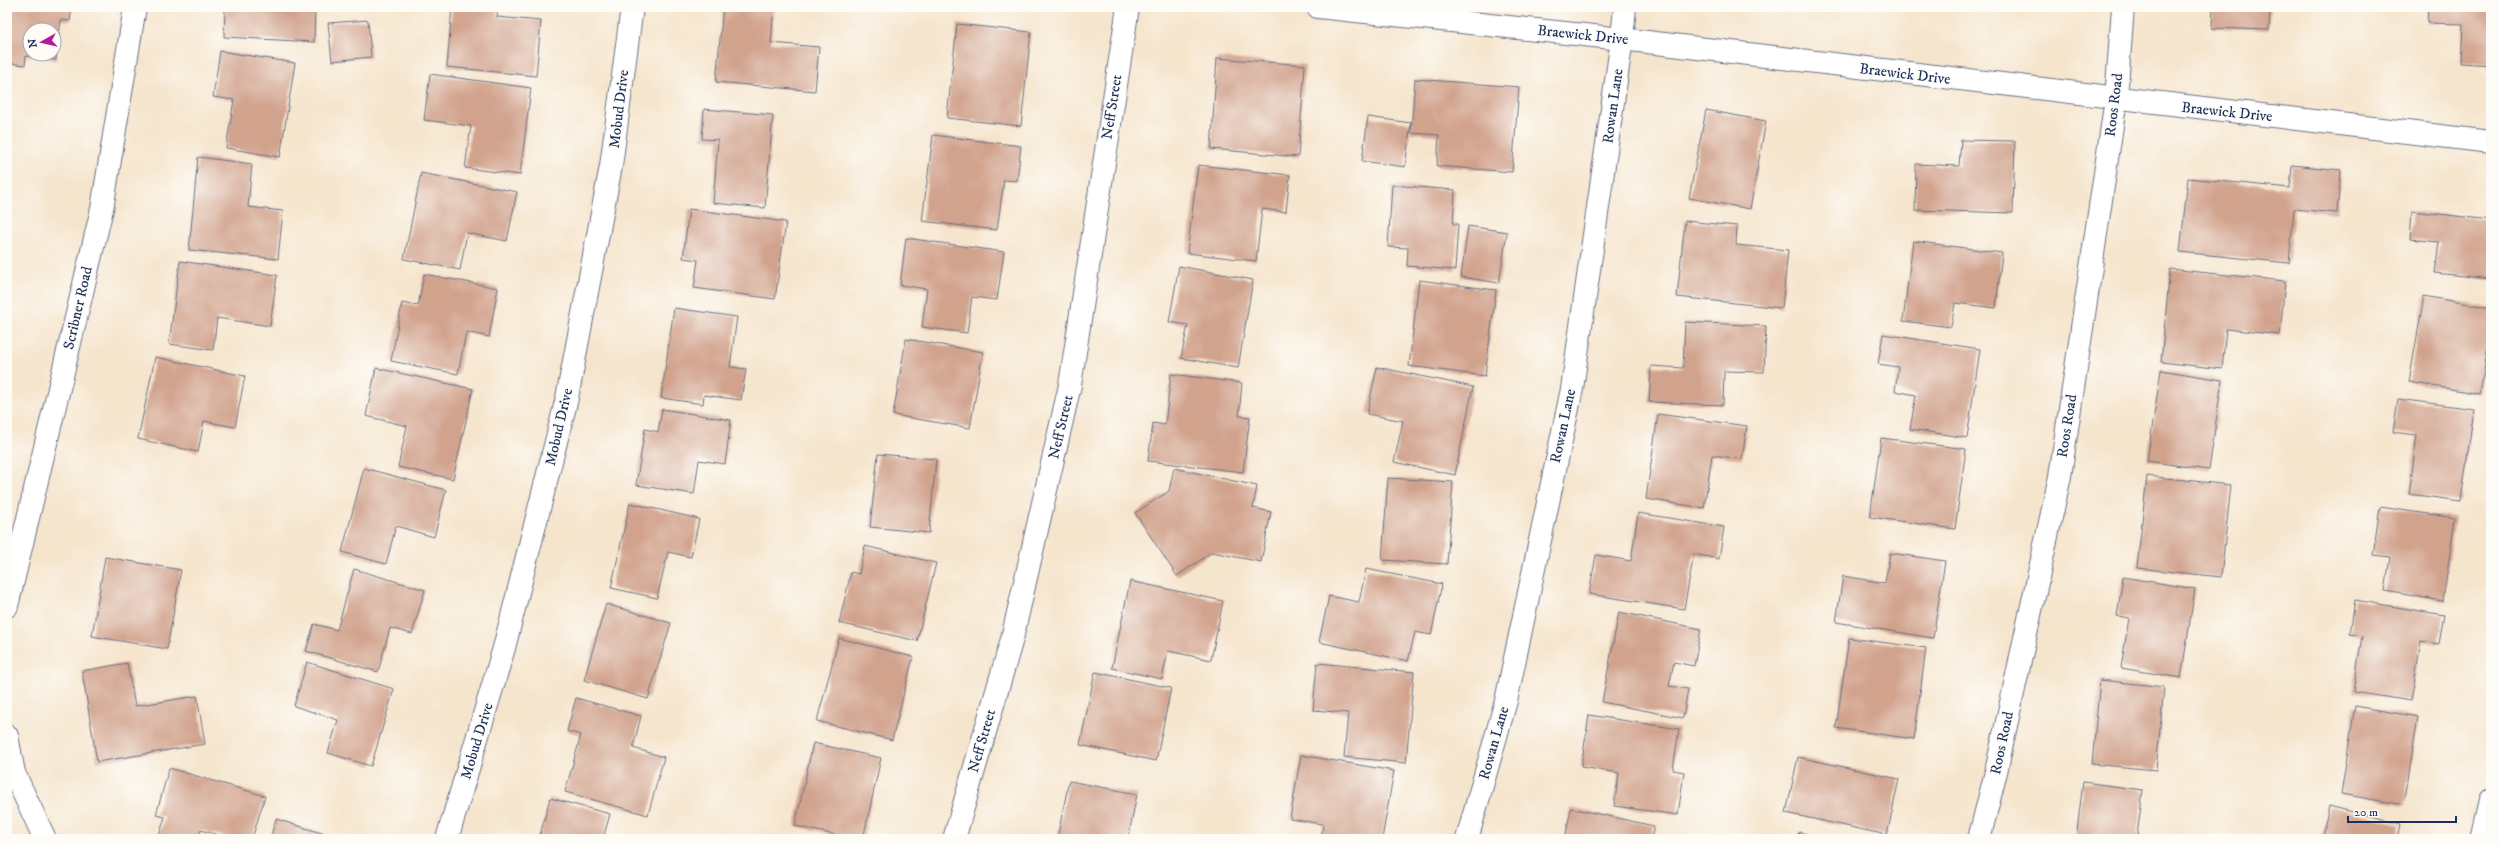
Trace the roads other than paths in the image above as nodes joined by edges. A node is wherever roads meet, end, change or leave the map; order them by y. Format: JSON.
{"nodes":[{"id":1,"x":135,"y":7,"type":"edge"},
{"id":2,"x":632,"y":7,"type":"edge"},
{"id":3,"x":1128,"y":7,"type":"edge"},
{"id":4,"x":1318,"y":7,"type":"edge"},
{"id":5,"x":1625,"y":7,"type":"edge"},
{"id":6,"x":2123,"y":7,"type":"edge"},
{"id":7,"x":1622,"y":39,"type":"junction"},
{"id":8,"x":2116,"y":99,"type":"junction"},
{"id":9,"x":2491,"y":142,"type":"edge"},
{"id":10,"x":16,"y":530,"type":"edge"},
{"id":11,"x":7,"y":606,"type":"edge"},
{"id":12,"x":7,"y":736,"type":"edge"},
{"id":13,"x":2491,"y":800,"type":"edge"},
{"id":14,"x":45,"y":839,"type":"edge"},
{"id":15,"x":447,"y":839,"type":"edge"},
{"id":16,"x":954,"y":839,"type":"edge"},
{"id":17,"x":1467,"y":839,"type":"edge"},
{"id":18,"x":1978,"y":839,"type":"edge"},
{"id":19,"x":2482,"y":839,"type":"edge"}],
"edges":[{"from":1,"to":10,"type":"street","name":"Scribner Road"},
{"from":2,"to":15,"type":"street","name":"Mobud Drive"},
{"from":3,"to":16,"type":"street","name":"Neff Street"},
{"from":4,"to":7,"type":"street","name":"Braewick Drive"},
{"from":5,"to":7,"type":"street","name":"Rowan Lane"},
{"from":6,"to":8,"type":"street","name":"Roos Road"},
{"from":7,"to":8,"type":"street","name":"Braewick Drive"},
{"from":7,"to":17,"type":"street","name":"Rowan Lane"},
{"from":8,"to":9,"type":"street","name":"Braewick Drive"},
{"from":8,"to":18,"type":"street","name":"Roos Road"},
{"from":10,"to":11,"type":"street","name":"Scribner Road"},
{"from":12,"to":14,"type":"street"},
{"from":13,"to":19,"type":"street"}]}
